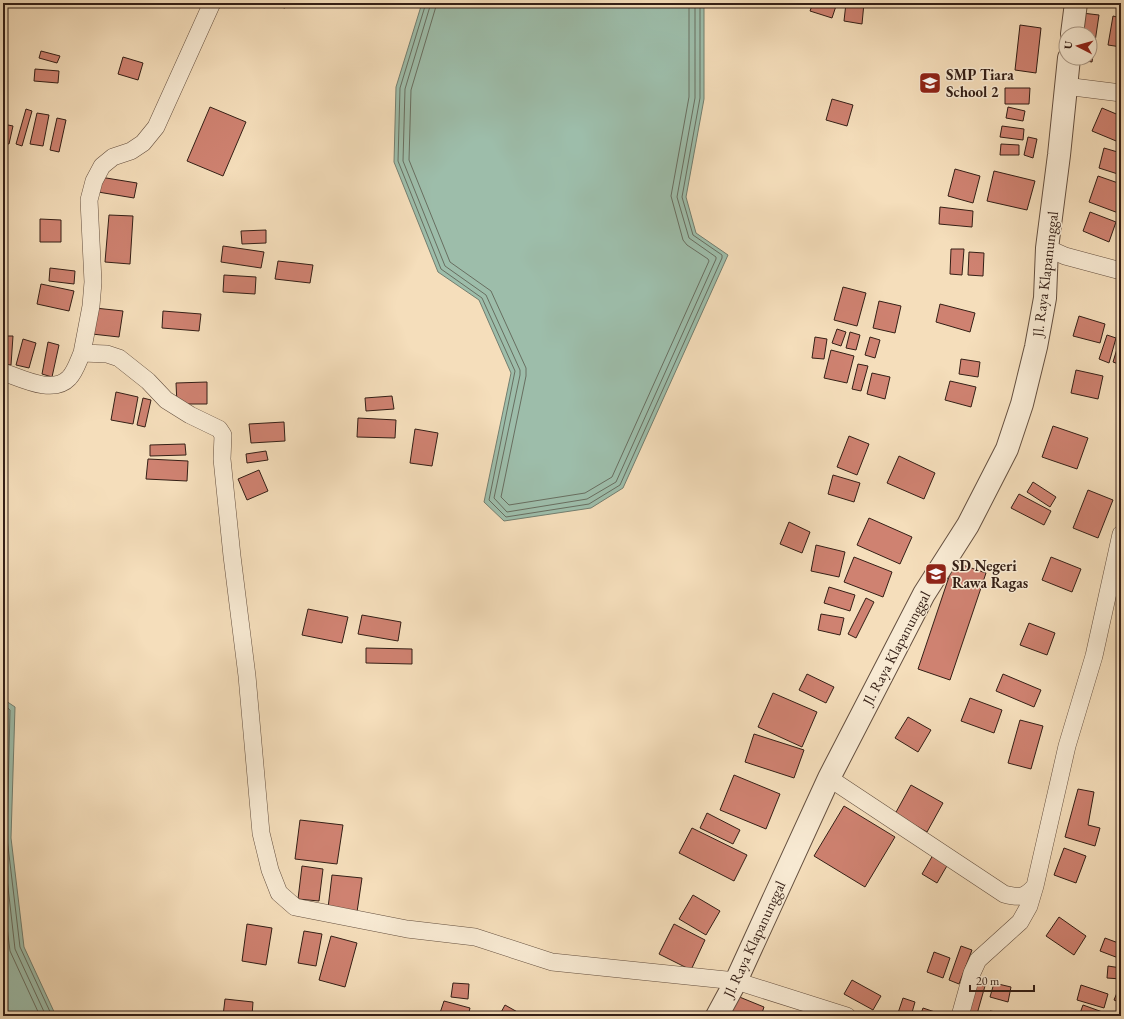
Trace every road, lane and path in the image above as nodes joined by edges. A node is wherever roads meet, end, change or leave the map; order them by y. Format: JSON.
{"nodes":[{"id":1,"x":212,"y":3,"type":"edge"},
{"id":2,"x":1076,"y":3,"type":"edge"},
{"id":3,"x":1073,"y":26,"type":"edge"},
{"id":4,"x":1067,"y":66,"type":"edge"},
{"id":5,"x":1065,"y":86,"type":"junction"},
{"id":6,"x":1121,"y":93,"type":"edge"},
{"id":7,"x":1047,"y":248,"type":"junction"},
{"id":8,"x":1121,"y":271,"type":"edge"},
{"id":9,"x":82,"y":353,"type":"junction"},
{"id":10,"x":3,"y":372,"type":"edge"},
{"id":11,"x":1121,"y":534,"type":"edge"},
{"id":12,"x":828,"y":778,"type":"junction"},
{"id":13,"x":1035,"y":886,"type":"junction"},
{"id":14,"x":736,"y":981,"type":"junction"},
{"id":15,"x":717,"y":1016,"type":"edge"},
{"id":16,"x":847,"y":1016,"type":"edge"},
{"id":17,"x":960,"y":1016,"type":"edge"}],
"edges":[{"from":1,"to":9,"type":"street"},
{"from":2,"to":3,"type":"street"},
{"from":4,"to":5,"type":"street","name":"Jl. Raya Klapanunggal"},
{"from":5,"to":6,"type":"street"},
{"from":5,"to":7,"type":"street","name":"Jl. Raya Klapanunggal"},
{"from":7,"to":8,"type":"street"},
{"from":7,"to":12,"type":"street","name":"Jl. Raya Klapanunggal"},
{"from":9,"to":10,"type":"street"},
{"from":9,"to":14,"type":"street"},
{"from":11,"to":13,"type":"street"},
{"from":12,"to":13,"type":"street"},
{"from":12,"to":14,"type":"street","name":"Jl. Raya Klapanunggal"},
{"from":13,"to":17,"type":"street"},
{"from":14,"to":15,"type":"street","name":"Jl. Raya Klapanunggal"},
{"from":14,"to":16,"type":"street"}]}
